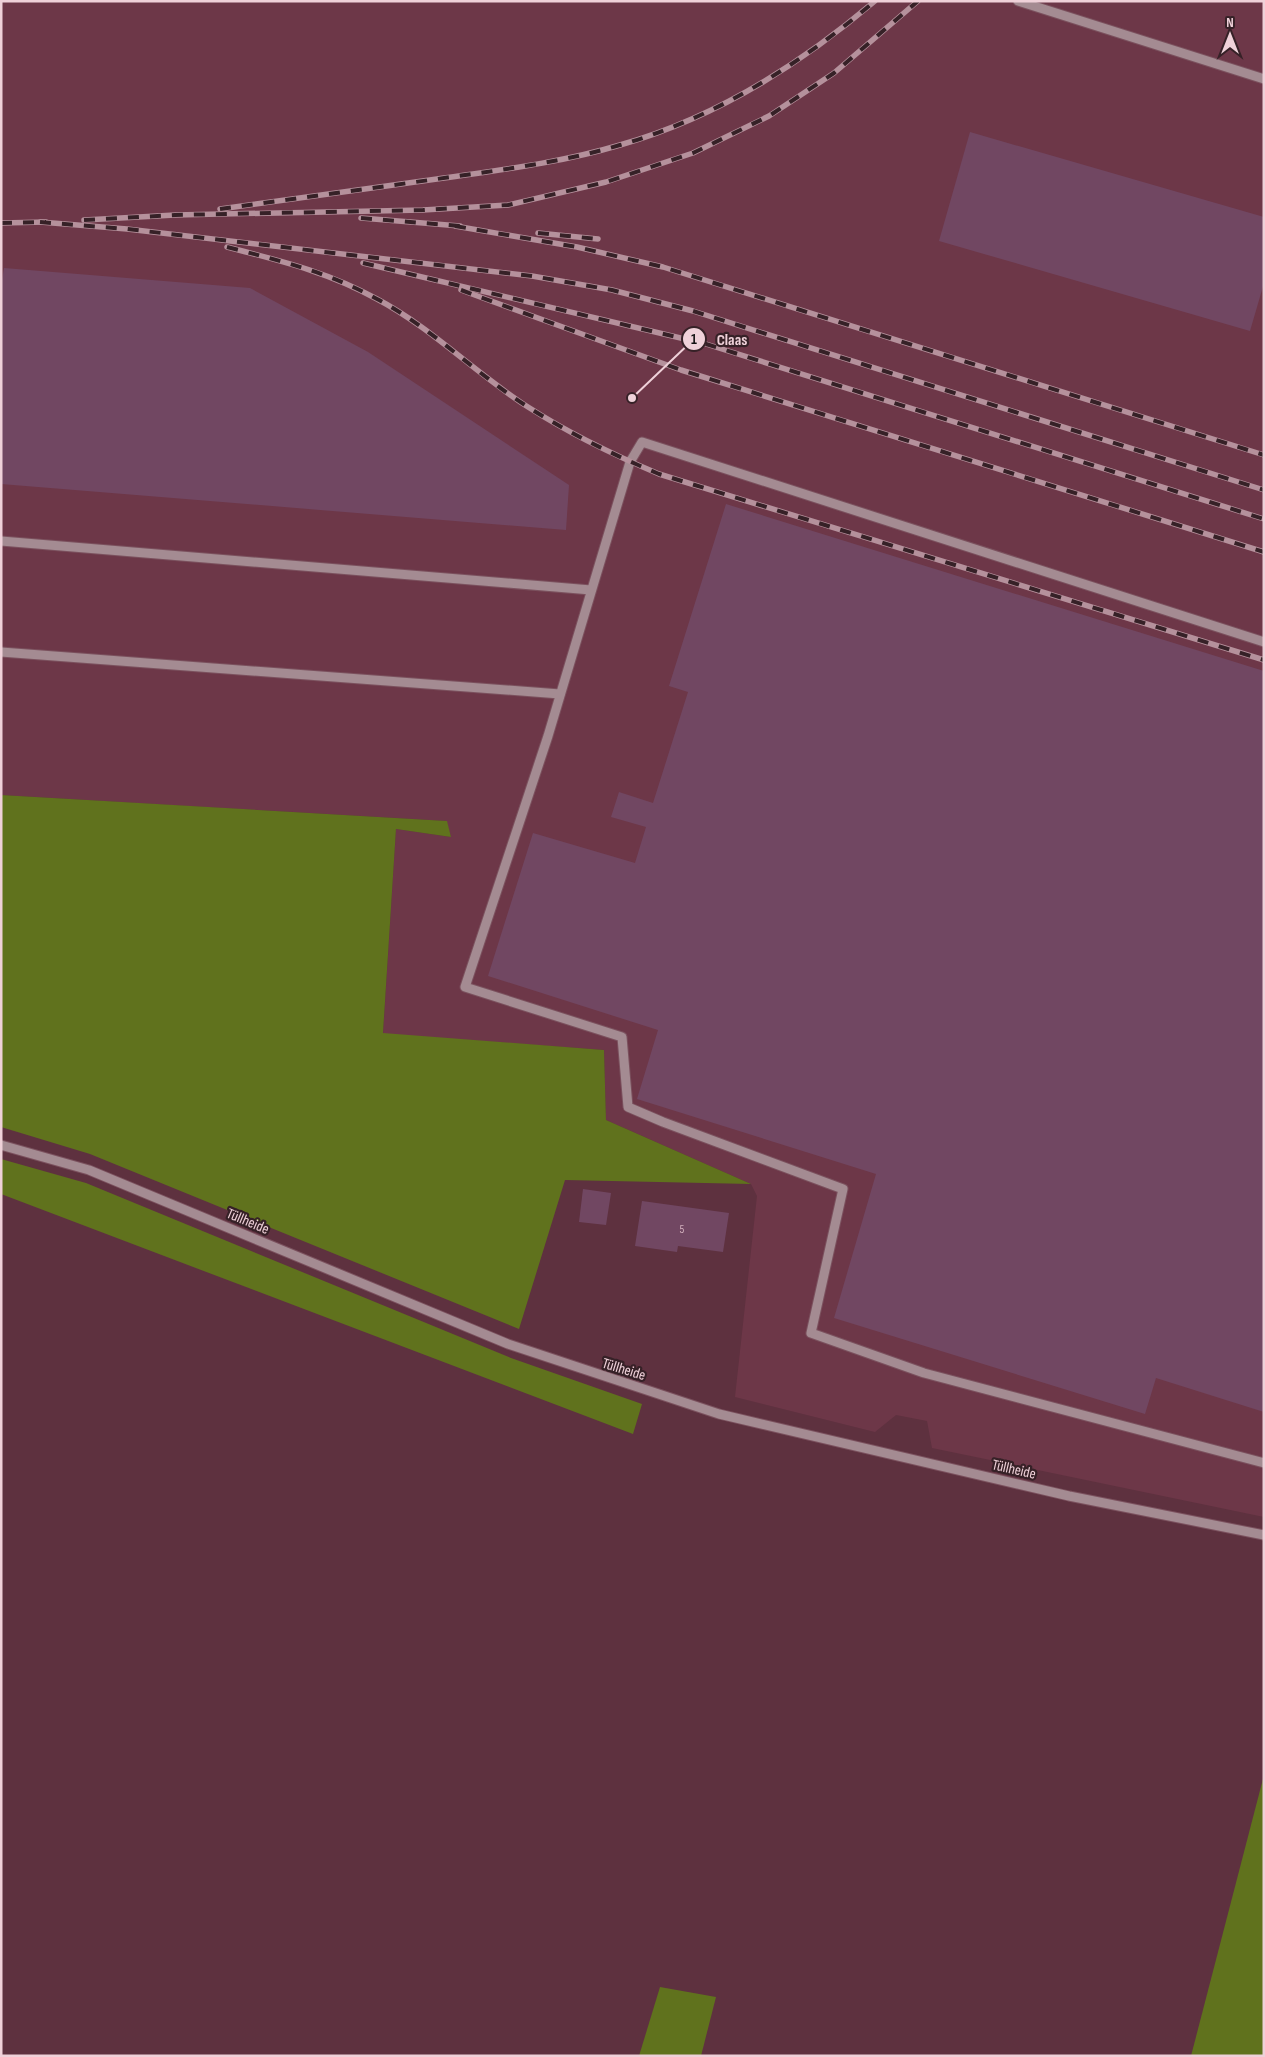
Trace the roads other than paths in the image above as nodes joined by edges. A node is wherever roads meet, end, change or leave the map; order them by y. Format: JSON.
{"nodes":[{"id":1,"x":1018,"y":1,"type":"edge"},
{"id":2,"x":1264,"y":80,"type":"edge"},
{"id":3,"x":1,"y":541,"type":"edge"},
{"id":4,"x":591,"y":590,"type":"junction"},
{"id":5,"x":1264,"y":642,"type":"edge"},
{"id":6,"x":1,"y":652,"type":"edge"},
{"id":7,"x":560,"y":694,"type":"junction"},
{"id":8,"x":1,"y":1145,"type":"edge"},
{"id":9,"x":1264,"y":1463,"type":"edge"},
{"id":10,"x":1264,"y":1535,"type":"edge"}],
"edges":[{"from":1,"to":2,"type":"street"},
{"from":3,"to":4,"type":"street"},
{"from":4,"to":5,"type":"street"},
{"from":4,"to":7,"type":"street"},
{"from":6,"to":7,"type":"street"},
{"from":7,"to":9,"type":"street"},
{"from":8,"to":10,"type":"street","name":"Tüllheide"}]}
